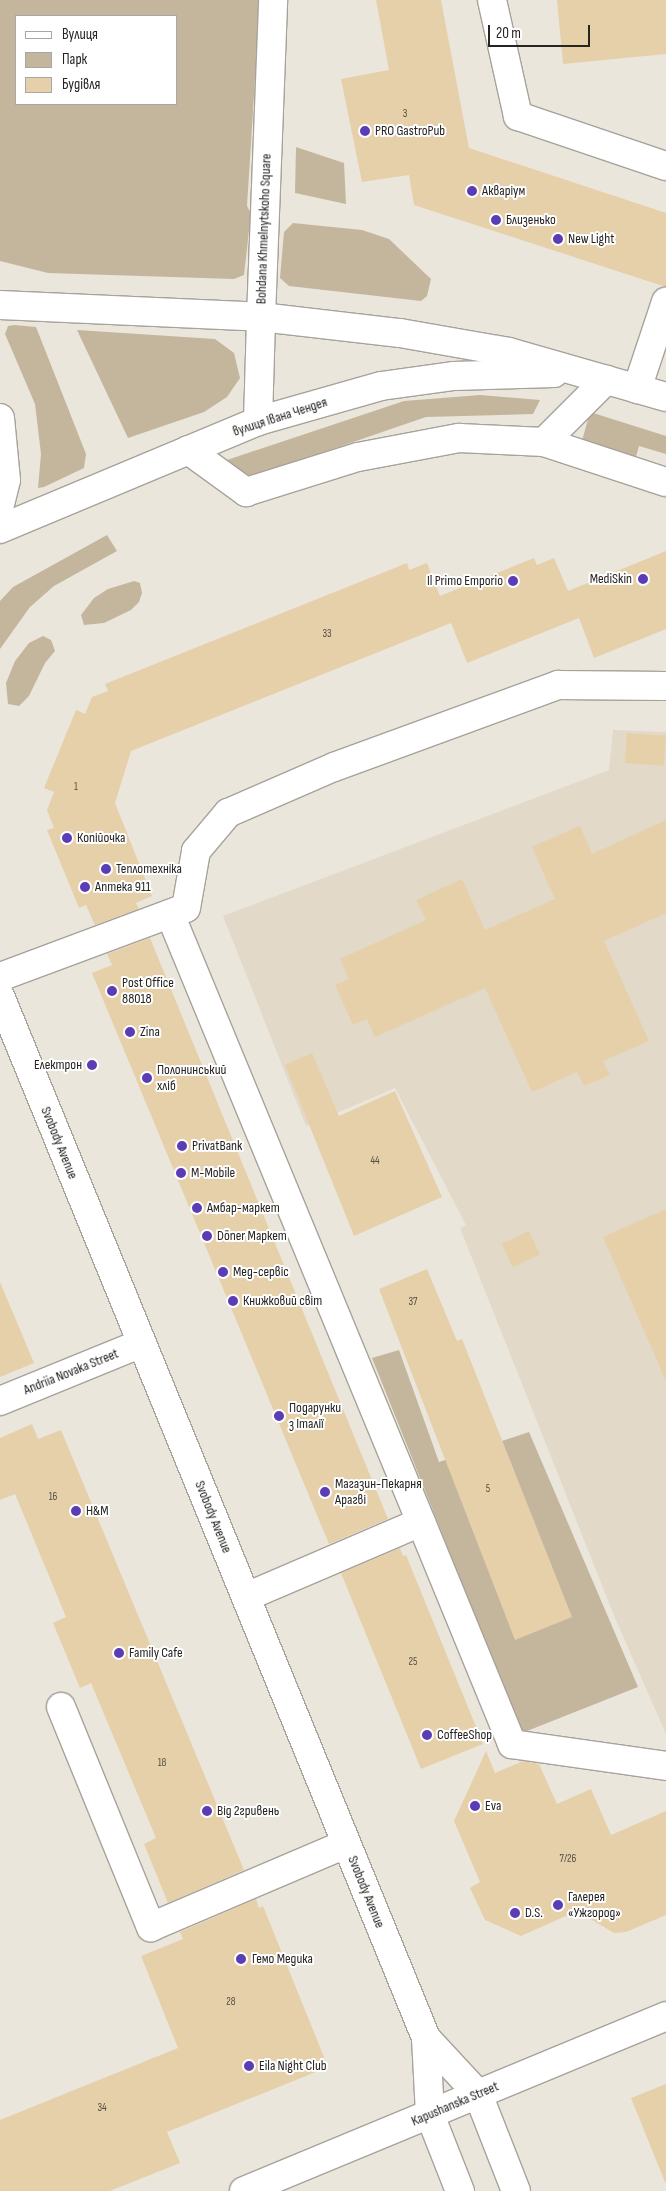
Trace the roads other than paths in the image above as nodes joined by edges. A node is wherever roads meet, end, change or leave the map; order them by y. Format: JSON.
{"nodes":[{"id":1,"x":273,"y":0,"type":"edge"},
{"id":2,"x":492,"y":0,"type":"edge"},
{"id":3,"x":666,"y":166,"type":"edge"},
{"id":4,"x":666,"y":302,"type":"edge"},
{"id":5,"x":0,"y":305,"type":"edge"},
{"id":6,"x":261,"y":317,"type":"junction"},
{"id":7,"x":577,"y":373,"type":"junction"},
{"id":8,"x":606,"y":380,"type":"junction"},
{"id":9,"x":637,"y":389,"type":"junction"},
{"id":10,"x":666,"y":397,"type":"edge"},
{"id":11,"x":0,"y":418,"type":"edge"},
{"id":12,"x":258,"y":421,"type":"junction"},
{"id":13,"x":544,"y":442,"type":"junction"},
{"id":14,"x":188,"y":450,"type":"junction"},
{"id":15,"x":666,"y":482,"type":"edge"},
{"id":16,"x":0,"y":504,"type":"edge"},
{"id":17,"x":0,"y":529,"type":"edge"},
{"id":18,"x":666,"y":686,"type":"edge"},
{"id":19,"x":170,"y":914,"type":"junction"},
{"id":20,"x":0,"y":977,"type":"edge"},
{"id":21,"x":0,"y":996,"type":"edge"},
{"id":22,"x":142,"y":1343,"type":"junction"},
{"id":23,"x":0,"y":1401,"type":"edge"},
{"id":24,"x":421,"y":1522,"type":"junction"},
{"id":25,"x":246,"y":1598,"type":"junction"},
{"id":26,"x":61,"y":1707,"type":"dead end"},
{"id":27,"x":666,"y":1766,"type":"edge"},
{"id":28,"x":346,"y":1844,"type":"junction"},
{"id":29,"x":666,"y":2016,"type":"edge"},
{"id":30,"x":426,"y":2038,"type":"junction"},
{"id":31,"x":478,"y":2094,"type":"junction"},
{"id":32,"x":430,"y":2115,"type":"junction"},
{"id":33,"x":244,"y":2191,"type":"edge"},
{"id":34,"x":460,"y":2191,"type":"edge"},
{"id":35,"x":516,"y":2191,"type":"edge"}],
"edges":[{"from":1,"to":6,"type":"main road","name":"Bohdana Khmelnytskoho Square"},
{"from":2,"to":3,"type":"main road"},
{"from":4,"to":9,"type":"main road"},
{"from":5,"to":6,"type":"main road","name":"Bohdana Khmelnytskoho Square"},
{"from":6,"to":7,"type":"main road","name":"вулиця Івана Чендея"},
{"from":6,"to":12,"type":"main road"},
{"from":7,"to":8,"type":"main road","name":"вулиця Івана Чендея"},
{"from":7,"to":12,"type":"main road","name":"вулиця Івана Чендея"},
{"from":8,"to":9,"type":"main road","name":"вулиця Івана Чендея"},
{"from":8,"to":13,"type":"main road"},
{"from":9,"to":10,"type":"main road","name":"вулиця Івана Чендея"},
{"from":11,"to":16,"type":"main road"},
{"from":12,"to":14,"type":"main road","name":"вулиця Івана Чендея"},
{"from":13,"to":14,"type":"main road"},
{"from":13,"to":15,"type":"main road"},
{"from":14,"to":17,"type":"main road","name":"вулиця Івана Чендея"},
{"from":18,"to":19,"type":"main road"},
{"from":19,"to":20,"type":"main road"},
{"from":19,"to":24,"type":"main road"},
{"from":21,"to":22,"type":"main road","name":"Svobody Avenue"},
{"from":22,"to":23,"type":"main road","name":"Andriia Novaka Street"},
{"from":22,"to":25,"type":"main road","name":"Svobody Avenue"},
{"from":24,"to":25,"type":"main road"},
{"from":24,"to":27,"type":"main road"},
{"from":25,"to":28,"type":"main road","name":"Svobody Avenue"},
{"from":26,"to":28,"type":"main road"},
{"from":28,"to":30,"type":"main road","name":"Svobody Avenue"},
{"from":29,"to":31,"type":"main road","name":"Kapushanska Street"},
{"from":30,"to":31,"type":"main road","name":"Svobody Avenue"},
{"from":30,"to":32,"type":"main road","name":"Svobody Avenue"},
{"from":31,"to":32,"type":"main road","name":"Kapushanska Street"},
{"from":31,"to":35,"type":"main road","name":"Svobody Avenue"},
{"from":32,"to":33,"type":"main road","name":"Kapushanska Street"},
{"from":32,"to":34,"type":"main road","name":"Svobody Avenue"}]}
